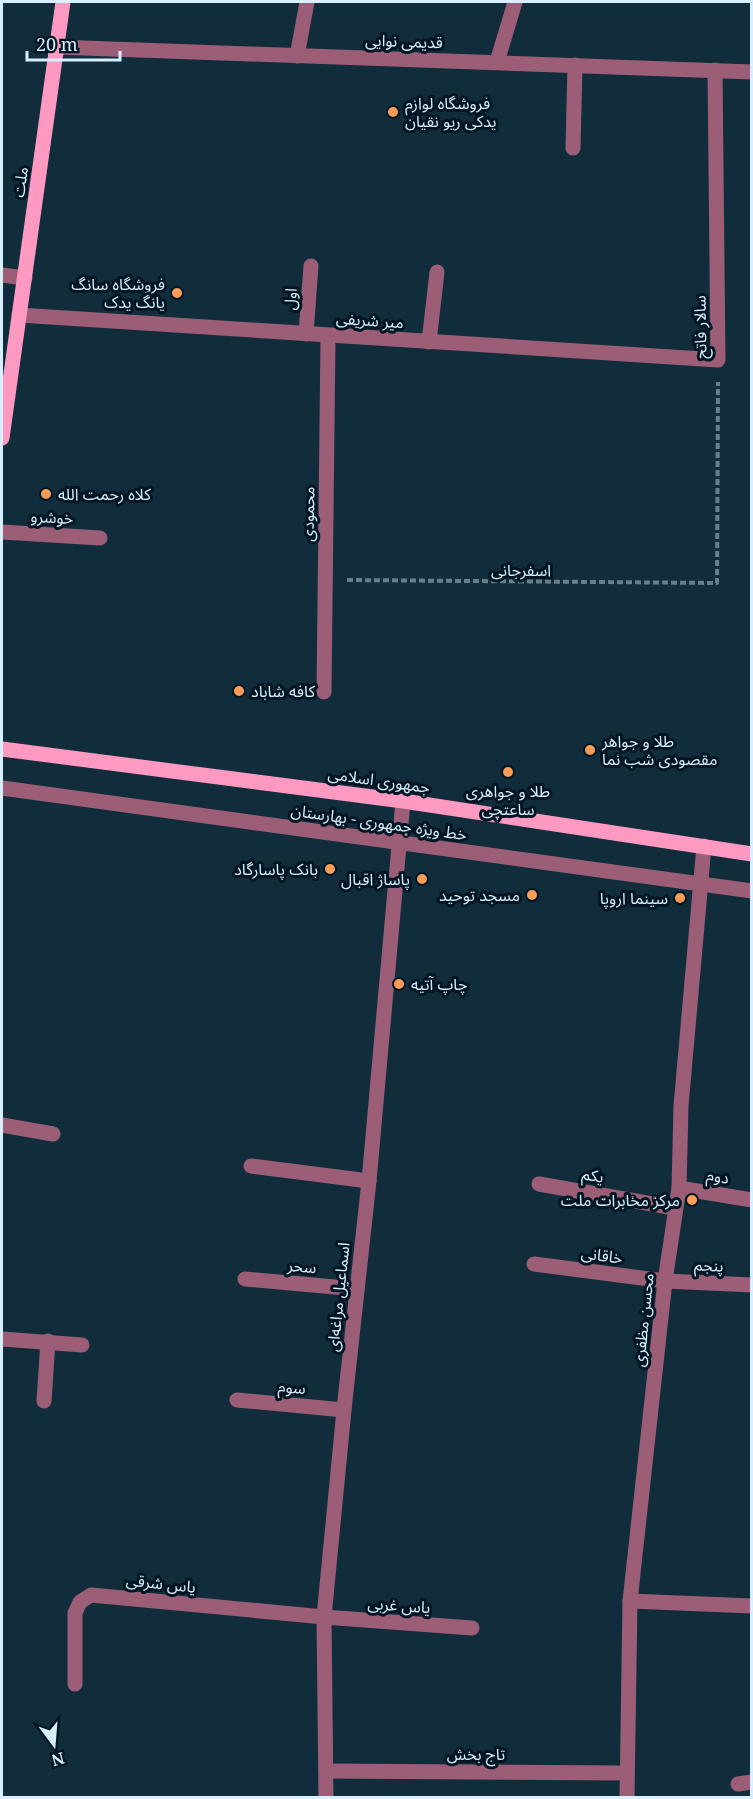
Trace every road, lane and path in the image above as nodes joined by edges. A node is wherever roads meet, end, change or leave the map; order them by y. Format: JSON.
{"nodes":[{"id":1,"x":63,"y":2,"type":"edge"},
{"id":2,"x":307,"y":2,"type":"edge"},
{"id":3,"x":515,"y":2,"type":"edge"},
{"id":4,"x":56,"y":47,"type":"junction"},
{"id":5,"x":297,"y":56,"type":"junction"},
{"id":6,"x":496,"y":62,"type":"junction"},
{"id":7,"x":575,"y":65,"type":"junction"},
{"id":8,"x":715,"y":70,"type":"junction"},
{"id":9,"x":752,"y":72,"type":"edge"},
{"id":10,"x":573,"y":148,"type":"dead end"},
{"id":11,"x":311,"y":266,"type":"dead end"},
{"id":12,"x":437,"y":272,"type":"dead end"},
{"id":13,"x":2,"y":275,"type":"edge"},
{"id":14,"x":25,"y":278,"type":"junction"},
{"id":15,"x":19,"y":315,"type":"junction"},
{"id":16,"x":306,"y":334,"type":"junction"},
{"id":17,"x":328,"y":336,"type":"junction"},
{"id":18,"x":429,"y":342,"type":"junction"},
{"id":19,"x":718,"y":360,"type":"junction"},
{"id":20,"x":2,"y":438,"type":"edge"},
{"id":21,"x":2,"y":532,"type":"edge"},
{"id":22,"x":100,"y":538,"type":"dead end"},
{"id":23,"x":325,"y":580,"type":"junction"},
{"id":24,"x":717,"y":584,"type":"joint"},
{"id":25,"x":324,"y":692,"type":"dead end"},
{"id":26,"x":2,"y":748,"type":"edge"},
{"id":27,"x":2,"y":788,"type":"edge"},
{"id":28,"x":403,"y":801,"type":"junction"},
{"id":29,"x":398,"y":843,"type":"junction"},
{"id":30,"x":704,"y":846,"type":"junction"},
{"id":31,"x":752,"y":854,"type":"edge"},
{"id":32,"x":700,"y":884,"type":"junction"},
{"id":33,"x":752,"y":891,"type":"edge"},
{"id":34,"x":2,"y":1125,"type":"edge"},
{"id":35,"x":53,"y":1134,"type":"dead end"},
{"id":36,"x":251,"y":1166,"type":"dead end"},
{"id":37,"x":369,"y":1181,"type":"junction"},
{"id":38,"x":539,"y":1184,"type":"dead end"},
{"id":39,"x":679,"y":1188,"type":"junction"},
{"id":40,"x":752,"y":1200,"type":"edge"},
{"id":41,"x":675,"y":1208,"type":"junction"},
{"id":42,"x":534,"y":1264,"type":"dead end"},
{"id":43,"x":245,"y":1280,"type":"dead end"},
{"id":44,"x":665,"y":1281,"type":"junction"},
{"id":45,"x":752,"y":1285,"type":"edge"},
{"id":46,"x":357,"y":1289,"type":"junction"},
{"id":47,"x":2,"y":1339,"type":"edge"},
{"id":48,"x":48,"y":1341,"type":"junction"},
{"id":49,"x":82,"y":1345,"type":"dead end"},
{"id":50,"x":237,"y":1400,"type":"dead end"},
{"id":51,"x":44,"y":1401,"type":"dead end"},
{"id":52,"x":344,"y":1410,"type":"junction"},
{"id":53,"x":630,"y":1601,"type":"junction"},
{"id":54,"x":752,"y":1606,"type":"edge"},
{"id":55,"x":324,"y":1617,"type":"junction"},
{"id":56,"x":472,"y":1628,"type":"dead end"},
{"id":57,"x":75,"y":1684,"type":"dead end"},
{"id":58,"x":326,"y":1771,"type":"junction"},
{"id":59,"x":627,"y":1773,"type":"junction"},
{"id":60,"x":326,"y":1797,"type":"edge"},
{"id":61,"x":627,"y":1797,"type":"edge"}],
"edges":[{"from":1,"to":4,"type":"main road","name":"ملت"},
{"from":2,"to":5,"type":"street"},
{"from":3,"to":6,"type":"street"},
{"from":4,"to":5,"type":"street","name":"قدیمی نوایی"},
{"from":4,"to":14,"type":"main road","name":"ملت"},
{"from":5,"to":6,"type":"street","name":"قدیمی نوایی"},
{"from":6,"to":7,"type":"street","name":"قدیمی نوایی"},
{"from":7,"to":8,"type":"street","name":"قدیمی نوایی"},
{"from":7,"to":10,"type":"street"},
{"from":8,"to":9,"type":"street","name":"قدیمی نوایی"},
{"from":8,"to":19,"type":"street","name":"سالار فاتح"},
{"from":11,"to":16,"type":"street","name":"اول"},
{"from":12,"to":18,"type":"street"},
{"from":13,"to":14,"type":"street"},
{"from":14,"to":15,"type":"main road","name":"ملت"},
{"from":15,"to":16,"type":"street","name":"میر شریفی"},
{"from":15,"to":20,"type":"main road","name":"ملت"},
{"from":16,"to":17,"type":"street","name":"میر شریفی"},
{"from":17,"to":18,"type":"street","name":"میر شریفی"},
{"from":17,"to":23,"type":"street","name":"محمودی"},
{"from":18,"to":19,"type":"street","name":"میر شریفی"},
{"from":19,"to":24,"type":"path","name":"سالار فاتح"},
{"from":21,"to":22,"type":"street","name":"خوشرو"},
{"from":23,"to":24,"type":"path","name":"اسفرجانی"},
{"from":23,"to":25,"type":"street","name":"محمودی"},
{"from":26,"to":28,"type":"main road","name":"جمهوری اسلامی"},
{"from":27,"to":29,"type":"street","name":"خط ویژه جمهوری - بهارستان"},
{"from":28,"to":29,"type":"street","name":"اسماعیل مراغه‌ای"},
{"from":28,"to":30,"type":"main road","name":"جمهوری اسلامی"},
{"from":29,"to":32,"type":"street","name":"خط ویژه جمهوری - بهارستان"},
{"from":29,"to":37,"type":"street","name":"اسماعیل مراغه‌ای"},
{"from":30,"to":31,"type":"main road","name":"جمهوری اسلامی"},
{"from":30,"to":32,"type":"street","name":"محسن مظفری"},
{"from":32,"to":33,"type":"street","name":"خط ویژه جمهوری - بهارستان"},
{"from":32,"to":39,"type":"street","name":"محسن مظفری"},
{"from":34,"to":35,"type":"street"},
{"from":36,"to":37,"type":"street"},
{"from":37,"to":46,"type":"street","name":"اسماعیل مراغه‌ای"},
{"from":38,"to":41,"type":"street","name":"یکم"},
{"from":39,"to":40,"type":"street","name":"دوم"},
{"from":39,"to":41,"type":"street","name":"محسن مظفری"},
{"from":41,"to":44,"type":"street","name":"محسن مظفری"},
{"from":42,"to":44,"type":"street","name":"خاقانی"},
{"from":43,"to":46,"type":"street","name":"سحر"},
{"from":44,"to":45,"type":"street","name":"پنجم"},
{"from":44,"to":53,"type":"street","name":"محسن مظفری"},
{"from":46,"to":52,"type":"street","name":"اسماعیل مراغه‌ای"},
{"from":47,"to":48,"type":"street"},
{"from":48,"to":49,"type":"street"},
{"from":48,"to":51,"type":"street"},
{"from":50,"to":52,"type":"street","name":"سوم"},
{"from":52,"to":55,"type":"street","name":"اسماعیل مراغه‌ای"},
{"from":53,"to":54,"type":"street"},
{"from":53,"to":59,"type":"street","name":"محسن مظفری"},
{"from":55,"to":56,"type":"street","name":"یاس غربی"},
{"from":55,"to":57,"type":"street","name":"یاس شرقی"},
{"from":55,"to":58,"type":"street","name":"اسماعیل مراغه‌ای"},
{"from":58,"to":59,"type":"street","name":"تاج بخش"},
{"from":58,"to":60,"type":"street","name":"اسماعیل مراغه‌ای"},
{"from":59,"to":61,"type":"street","name":"محسن مظفری"}]}
